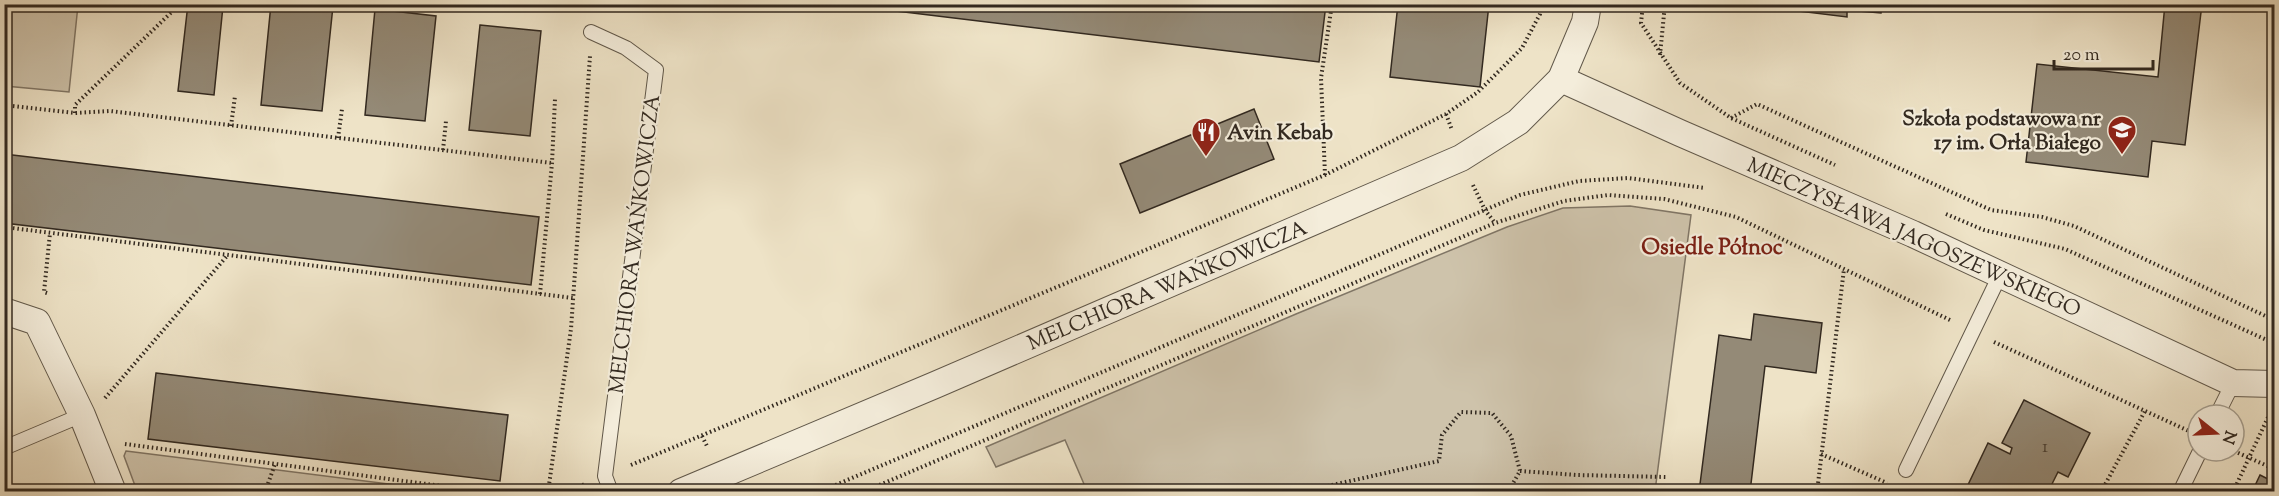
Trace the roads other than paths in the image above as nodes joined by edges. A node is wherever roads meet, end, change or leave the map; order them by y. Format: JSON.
{"nodes":[{"id":1,"x":1588,"y":4,"type":"edge"},
{"id":2,"x":591,"y":32,"type":"road end"},
{"id":3,"x":1562,"y":79,"type":"junction"},
{"id":4,"x":2000,"y":275,"type":"junction"},
{"id":5,"x":4,"y":311,"type":"edge"},
{"id":6,"x":2233,"y":383,"type":"junction"},
{"id":7,"x":2274,"y":384,"type":"edge"},
{"id":8,"x":2223,"y":403,"type":"edge"},
{"id":9,"x":82,"y":415,"type":"junction"},
{"id":10,"x":4,"y":448,"type":"edge"},
{"id":11,"x":2194,"y":463,"type":"edge"},
{"id":12,"x":1906,"y":470,"type":"dead end"},
{"id":13,"x":113,"y":492,"type":"edge"},
{"id":14,"x":611,"y":492,"type":"edge"},
{"id":15,"x":681,"y":492,"type":"edge"},
{"id":16,"x":2180,"y":492,"type":"edge"}],
"edges":[{"from":1,"to":3,"type":"street","name":"MELCHIORA WAŃKOWICZA"},
{"from":2,"to":14,"type":"lane","name":"MELCHIORA WAŃKOWICZA"},
{"from":3,"to":4,"type":"street","name":"MIECZYSŁAWA JAGOSZEWSKIEGO"},
{"from":3,"to":15,"type":"street","name":"MELCHIORA WAŃKOWICZA"},
{"from":4,"to":6,"type":"street","name":"MIECZYSŁAWA JAGOSZEWSKIEGO"},
{"from":4,"to":12,"type":"lane"},
{"from":5,"to":9,"type":"street"},
{"from":6,"to":7,"type":"street"},
{"from":6,"to":8,"type":"lane"},
{"from":9,"to":10,"type":"lane"},
{"from":9,"to":13,"type":"street"},
{"from":11,"to":16,"type":"lane"}]}
